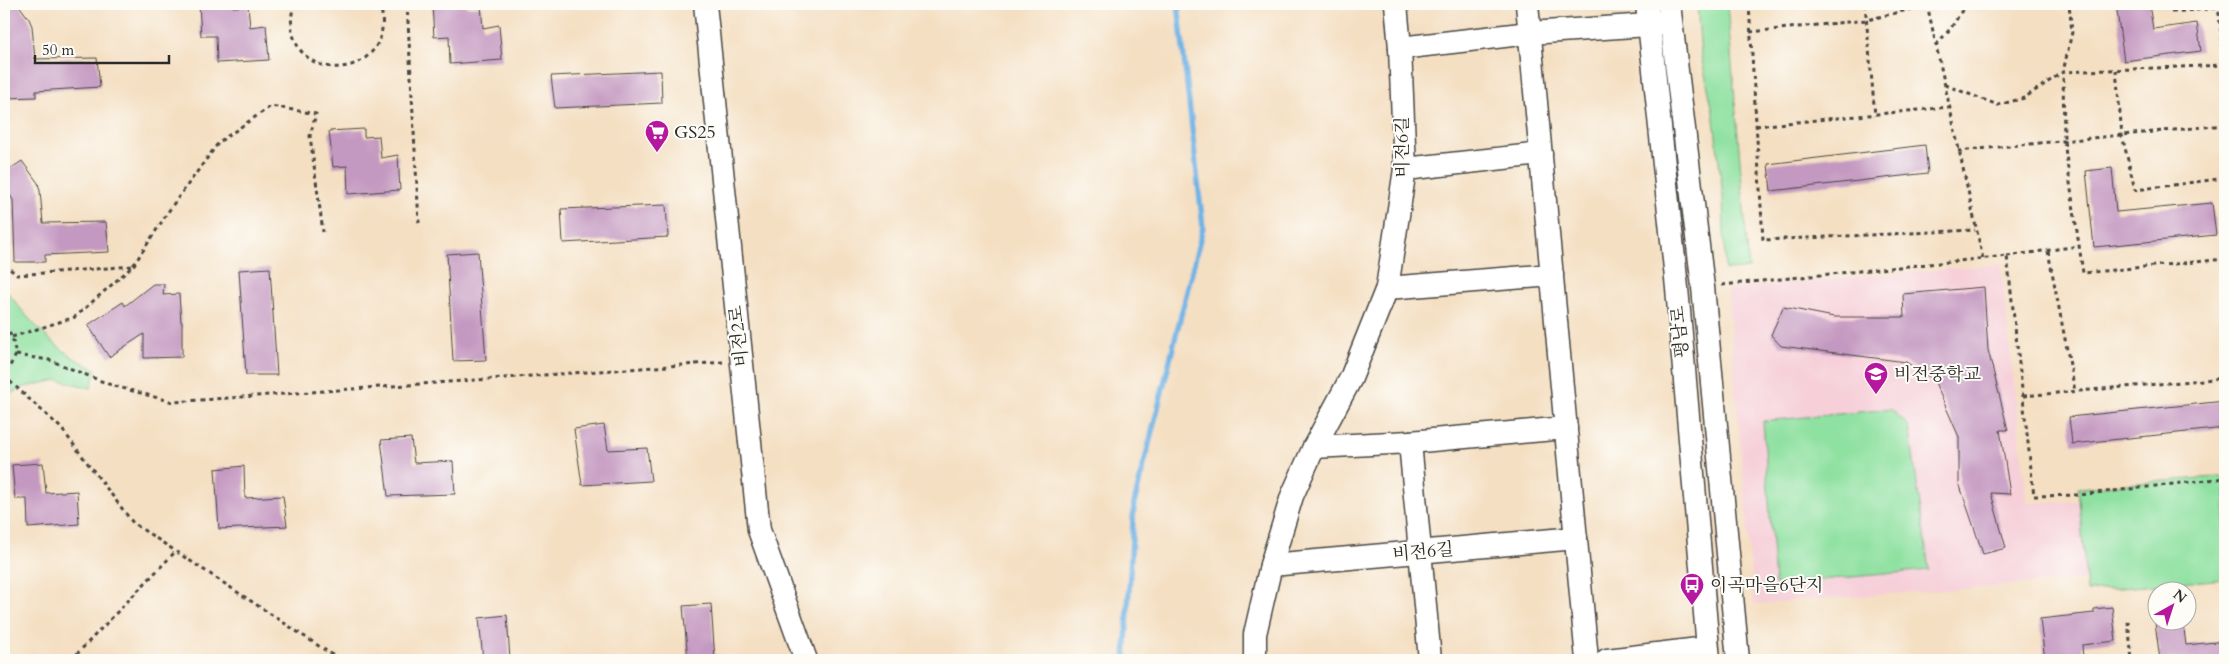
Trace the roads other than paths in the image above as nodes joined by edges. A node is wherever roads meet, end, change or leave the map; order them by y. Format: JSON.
{"nodes":[{"id":1,"x":705,"y":4,"type":"edge"},
{"id":2,"x":1396,"y":4,"type":"edge"},
{"id":3,"x":1527,"y":4,"type":"edge"},
{"id":4,"x":1647,"y":4,"type":"edge"},
{"id":5,"x":1671,"y":13,"type":"edge"},
{"id":6,"x":1648,"y":27,"type":"junction"},
{"id":7,"x":1530,"y":33,"type":"junction"},
{"id":8,"x":1400,"y":48,"type":"junction"},
{"id":9,"x":1541,"y":154,"type":"junction"},
{"id":10,"x":1405,"y":169,"type":"junction"},
{"id":11,"x":1552,"y":275,"type":"junction"},
{"id":12,"x":1387,"y":288,"type":"junction"},
{"id":13,"x":1566,"y":428,"type":"junction"},
{"id":14,"x":1410,"y":442,"type":"junction"},
{"id":15,"x":1314,"y":447,"type":"junction"},
{"id":16,"x":1576,"y":538,"type":"junction"},
{"id":17,"x":1420,"y":552,"type":"junction"},
{"id":18,"x":1271,"y":565,"type":"junction"},
{"id":19,"x":1708,"y":654,"type":"edge"},
{"id":20,"x":806,"y":660,"type":"edge"},
{"id":21,"x":1255,"y":660,"type":"edge"},
{"id":22,"x":1430,"y":660,"type":"edge"},
{"id":23,"x":1587,"y":660,"type":"edge"},
{"id":24,"x":1607,"y":660,"type":"edge"},
{"id":25,"x":1738,"y":660,"type":"edge"}],
"edges":[{"from":1,"to":20,"type":"street","name":"비전2로"},
{"from":2,"to":8,"type":"street","name":"비전6길"},
{"from":3,"to":7,"type":"street"},
{"from":4,"to":6,"type":"street","name":"평남로"},
{"from":5,"to":6,"type":"street"},
{"from":5,"to":25,"type":"street"},
{"from":6,"to":7,"type":"street"},
{"from":6,"to":19,"type":"street","name":"평남로"},
{"from":7,"to":8,"type":"street"},
{"from":7,"to":9,"type":"street"},
{"from":8,"to":10,"type":"street","name":"비전6길"},
{"from":9,"to":10,"type":"street"},
{"from":9,"to":11,"type":"street"},
{"from":10,"to":12,"type":"street","name":"비전6길"},
{"from":11,"to":12,"type":"street"},
{"from":11,"to":13,"type":"street"},
{"from":12,"to":15,"type":"street","name":"비전6길"},
{"from":13,"to":14,"type":"street"},
{"from":13,"to":16,"type":"street"},
{"from":14,"to":15,"type":"street"},
{"from":14,"to":17,"type":"street"},
{"from":15,"to":18,"type":"street","name":"비전6길"},
{"from":16,"to":17,"type":"street","name":"비전6길"},
{"from":16,"to":23,"type":"street"},
{"from":17,"to":18,"type":"street","name":"비전6길"},
{"from":17,"to":22,"type":"street"},
{"from":18,"to":21,"type":"street","name":"비전6길"},
{"from":19,"to":24,"type":"street"}]}
